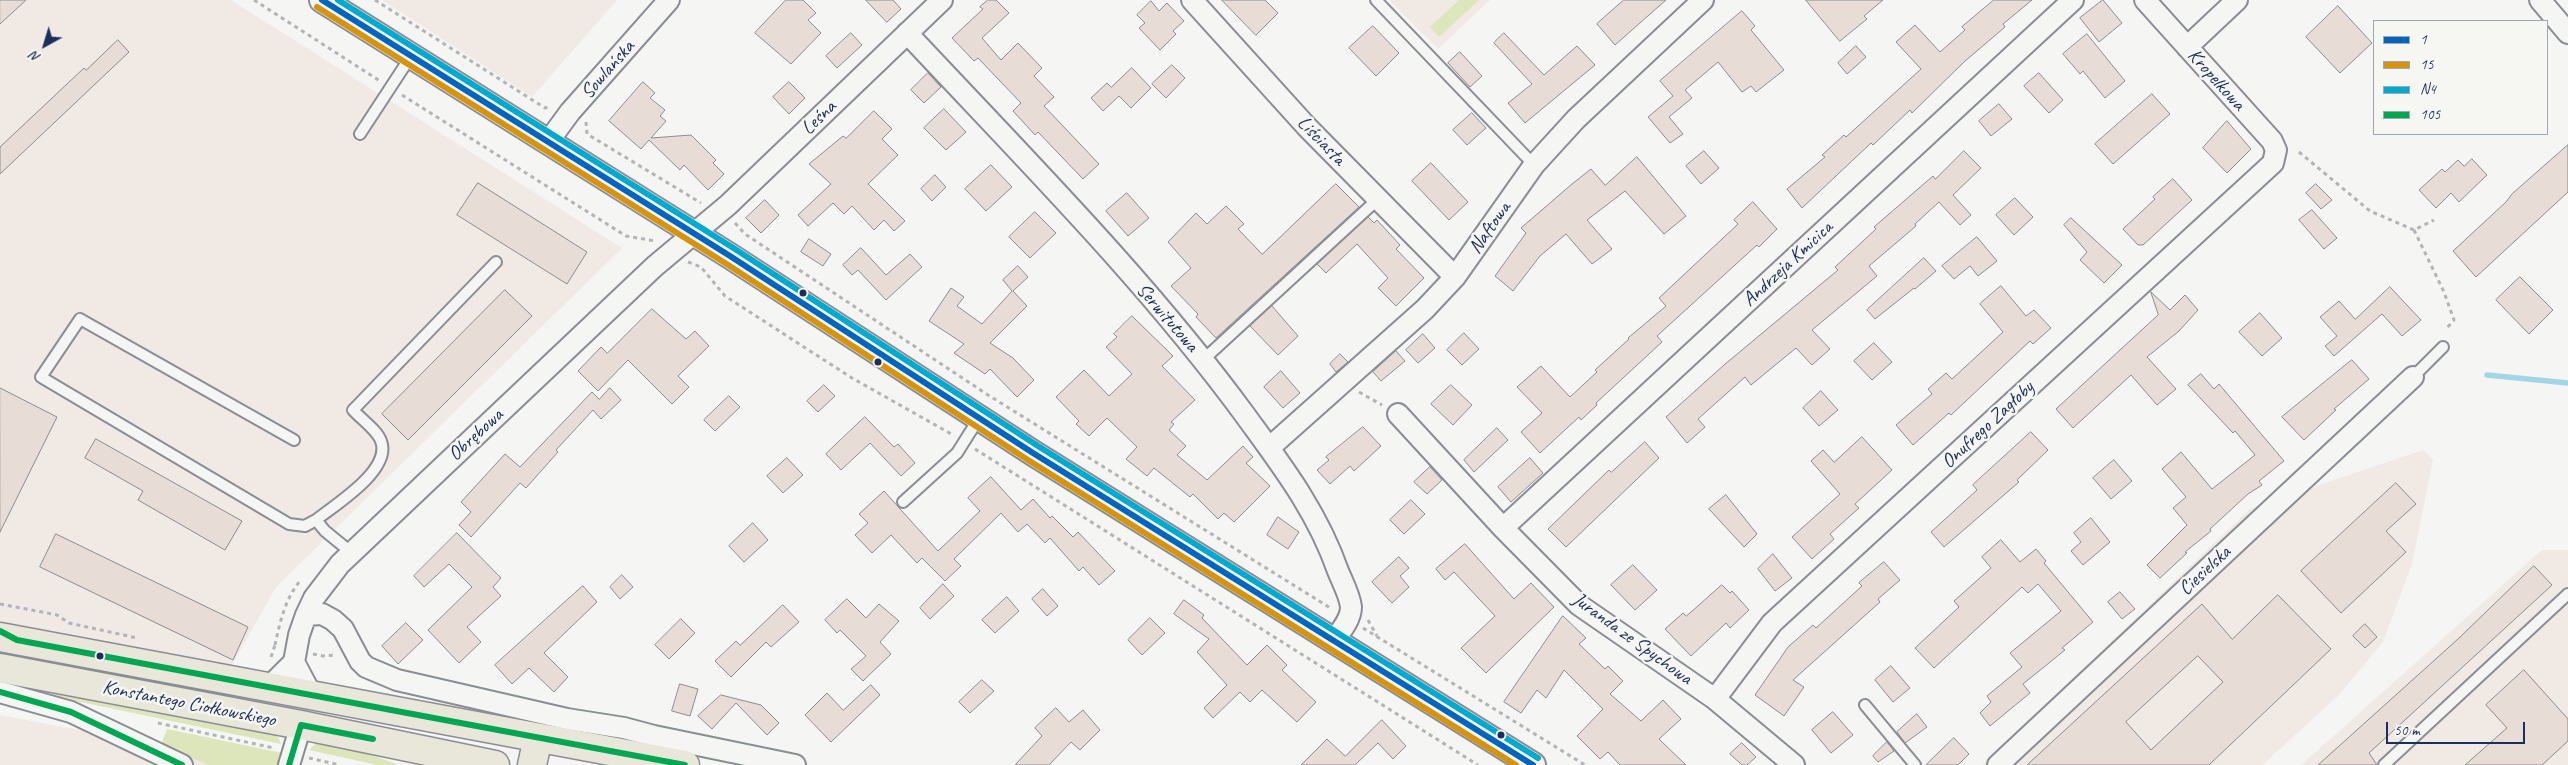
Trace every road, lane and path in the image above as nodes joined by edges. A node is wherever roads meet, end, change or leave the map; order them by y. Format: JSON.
{"nodes":[{"id":1,"x":254,"y":0,"type":"edge"},
{"id":2,"x":322,"y":0,"type":"edge"},
{"id":3,"x":375,"y":0,"type":"edge"},
{"id":4,"x":669,"y":0,"type":"edge"},
{"id":5,"x":942,"y":0,"type":"edge"},
{"id":6,"x":1192,"y":0,"type":"edge"},
{"id":7,"x":1376,"y":0,"type":"edge"},
{"id":8,"x":1703,"y":0,"type":"edge"},
{"id":9,"x":2073,"y":0,"type":"edge"},
{"id":10,"x":2145,"y":0,"type":"edge"},
{"id":11,"x":2540,"y":0,"type":"edge"},
{"id":12,"x":2236,"y":2,"type":"edge"},
{"id":13,"x":907,"y":33,"type":"junction"},
{"id":14,"x":2568,"y":33,"type":"edge"},
{"id":15,"x":2186,"y":47,"type":"junction"},
{"id":16,"x":411,"y":56,"type":"junction"},
{"id":17,"x":390,"y":87,"type":"junction"},
{"id":18,"x":570,"y":112,"type":"junction"},
{"id":19,"x":360,"y":134,"type":"dead end"},
{"id":20,"x":548,"y":142,"type":"junction"},
{"id":21,"x":2299,"y":152,"type":"dead end"},
{"id":22,"x":2273,"y":163,"type":"joint"},
{"id":23,"x":1534,"y":165,"type":"junction"},
{"id":24,"x":1378,"y":199,"type":"junction"},
{"id":25,"x":723,"y":210,"type":"junction"},
{"id":26,"x":2434,"y":220,"type":"dead end"},
{"id":27,"x":2414,"y":230,"type":"junction"},
{"id":28,"x":694,"y":234,"type":"junction"},
{"id":29,"x":671,"y":252,"type":"junction"},
{"id":30,"x":496,"y":262,"type":"dead end"},
{"id":31,"x":701,"y":267,"type":"dead end"},
{"id":32,"x":1455,"y":277,"type":"junction"},
{"id":33,"x":2445,"y":330,"type":"dead end"},
{"id":34,"x":2443,"y":347,"type":"dead end"},
{"id":35,"x":1203,"y":360,"type":"junction"},
{"id":36,"x":2413,"y":377,"type":"joint"},
{"id":37,"x":1357,"y":391,"type":"dead end"},
{"id":38,"x":1398,"y":414,"type":"joint"},
{"id":39,"x":980,"y":418,"type":"junction"},
{"id":40,"x":294,"y":440,"type":"dead end"},
{"id":41,"x":965,"y":443,"type":"junction"},
{"id":42,"x":1269,"y":448,"type":"junction"},
{"id":43,"x":903,"y":502,"type":"dead end"},
{"id":44,"x":316,"y":520,"type":"junction"},
{"id":45,"x":1503,"y":528,"type":"junction"},
{"id":46,"x":352,"y":553,"type":"junction"},
{"id":47,"x":2568,"y":594,"type":"edge"},
{"id":48,"x":0,"y":604,"type":"edge"},
{"id":49,"x":306,"y":615,"type":"junction"},
{"id":50,"x":1348,"y":618,"type":"junction"},
{"id":51,"x":6,"y":636,"type":"edge"},
{"id":52,"x":142,"y":639,"type":"dead end"},
{"id":53,"x":1334,"y":641,"type":"junction"},
{"id":54,"x":350,"y":644,"type":"junction"},
{"id":55,"x":295,"y":656,"type":"junction"},
{"id":56,"x":268,"y":660,"type":"dead end"},
{"id":57,"x":0,"y":668,"type":"edge"},
{"id":58,"x":270,"y":687,"type":"junction"},
{"id":59,"x":0,"y":692,"type":"edge"},
{"id":60,"x":312,"y":696,"type":"junction"},
{"id":61,"x":1715,"y":699,"type":"junction"},
{"id":62,"x":1864,"y":705,"type":"dead end"},
{"id":63,"x":149,"y":721,"type":"dead end"},
{"id":64,"x":300,"y":725,"type":"junction"},
{"id":65,"x":538,"y":738,"type":"junction"},
{"id":66,"x":296,"y":758,"type":"edge"},
{"id":67,"x":182,"y":765,"type":"edge"},
{"id":68,"x":340,"y":765,"type":"edge"},
{"id":69,"x":495,"y":765,"type":"edge"},
{"id":70,"x":532,"y":765,"type":"edge"},
{"id":71,"x":685,"y":765,"type":"edge"},
{"id":72,"x":795,"y":765,"type":"edge"},
{"id":73,"x":1478,"y":765,"type":"edge"},
{"id":74,"x":1532,"y":765,"type":"edge"},
{"id":75,"x":1585,"y":765,"type":"edge"},
{"id":76,"x":1794,"y":765,"type":"edge"},
{"id":77,"x":1915,"y":765,"type":"edge"},
{"id":78,"x":1998,"y":765,"type":"edge"},
{"id":79,"x":2384,"y":765,"type":"edge"}],
"edges":[{"from":1,"to":17,"type":"path"},
{"from":2,"to":16,"type":"street"},
{"from":3,"to":18,"type":"path"},
{"from":4,"to":18,"type":"street","name":"Sowlańska"},
{"from":5,"to":13,"type":"street","name":"Leśna"},
{"from":6,"to":24,"type":"street","name":"Liściasta"},
{"from":7,"to":23,"type":"lane"},
{"from":8,"to":23,"type":"street","name":"Naftowa"},
{"from":9,"to":45,"type":"street","name":"Andrzeja Kmicica"},
{"from":10,"to":15,"type":"street","name":"Kropelkowa"},
{"from":11,"to":14,"type":"street"},
{"from":12,"to":15,"type":"street"},
{"from":13,"to":25,"type":"street","name":"Leśna"},
{"from":13,"to":35,"type":"street","name":"Serwitutowa"},
{"from":15,"to":22,"type":"street","name":"Kropelkowa"},
{"from":16,"to":17,"type":"lane"},
{"from":16,"to":20,"type":"street"},
{"from":17,"to":19,"type":"lane"},
{"from":17,"to":29,"type":"path"},
{"from":18,"to":20,"type":"street","name":"Sowlańska"},
{"from":18,"to":25,"type":"path"},
{"from":20,"to":28,"type":"street"},
{"from":21,"to":27,"type":"path"},
{"from":22,"to":61,"type":"street","name":"Onufrego Zagłoby"},
{"from":23,"to":32,"type":"street","name":"Naftowa"},
{"from":24,"to":32,"type":"street","name":"Liściasta"},
{"from":24,"to":35,"type":"lane"},
{"from":25,"to":28,"type":"street","name":"Leśna"},
{"from":25,"to":50,"type":"path"},
{"from":26,"to":27,"type":"path"},
{"from":27,"to":33,"type":"path"},
{"from":28,"to":29,"type":"street","name":"Obrębowa"},
{"from":28,"to":39,"type":"street"},
{"from":29,"to":46,"type":"street","name":"Obrębowa"},
{"from":30,"to":44,"type":"lane"},
{"from":31,"to":41,"type":"path"},
{"from":32,"to":42,"type":"street","name":"Naftowa"},
{"from":34,"to":36,"type":"lane"},
{"from":35,"to":42,"type":"street","name":"Serwitutowa"},
{"from":36,"to":78,"type":"street","name":"Ciesielska"},
{"from":37,"to":38,"type":"path"},
{"from":38,"to":45,"type":"street","name":"Juranda ze Spychowa"},
{"from":39,"to":41,"type":"lane"},
{"from":39,"to":53,"type":"street"},
{"from":40,"to":44,"type":"lane"},
{"from":41,"to":43,"type":"lane"},
{"from":41,"to":73,"type":"path"},
{"from":42,"to":50,"type":"street","name":"Serwitutowa"},
{"from":44,"to":46,"type":"lane"},
{"from":45,"to":61,"type":"street","name":"Juranda ze Spychowa"},
{"from":46,"to":49,"type":"street","name":"Obrębowa"},
{"from":47,"to":79,"type":"lane"},
{"from":48,"to":52,"type":"path"},
{"from":49,"to":54,"type":"street"},
{"from":49,"to":55,"type":"street","name":"Obrębowa"},
{"from":50,"to":53,"type":"street"},
{"from":50,"to":75,"type":"path"},
{"from":51,"to":58,"type":"highway","name":"Konstantego Ciołkowskiego"},
{"from":53,"to":74,"type":"street"},
{"from":54,"to":55,"type":"path"},
{"from":54,"to":72,"type":"street"},
{"from":55,"to":56,"type":"path"},
{"from":55,"to":58,"type":"street","name":"Obrębowa"},
{"from":55,"to":60,"type":"street"},
{"from":57,"to":64,"type":"highway","name":"Konstantego Ciołkowskiego"},
{"from":58,"to":60,"type":"highway","name":"Konstantego Ciołkowskiego"},
{"from":59,"to":67,"type":"street"},
{"from":60,"to":65,"type":"highway","name":"Konstantego Ciołkowskiego"},
{"from":61,"to":76,"type":"street","name":"Juranda ze Spychowa"},
{"from":62,"to":77,"type":"lane"},
{"from":63,"to":66,"type":"path"},
{"from":64,"to":66,"type":"street"},
{"from":64,"to":69,"type":"highway","name":"Konstantego Ciołkowskiego"},
{"from":65,"to":70,"type":"highway"},
{"from":65,"to":71,"type":"highway","name":"Konstantego Ciołkowskiego"},
{"from":66,"to":68,"type":"path"}]}
